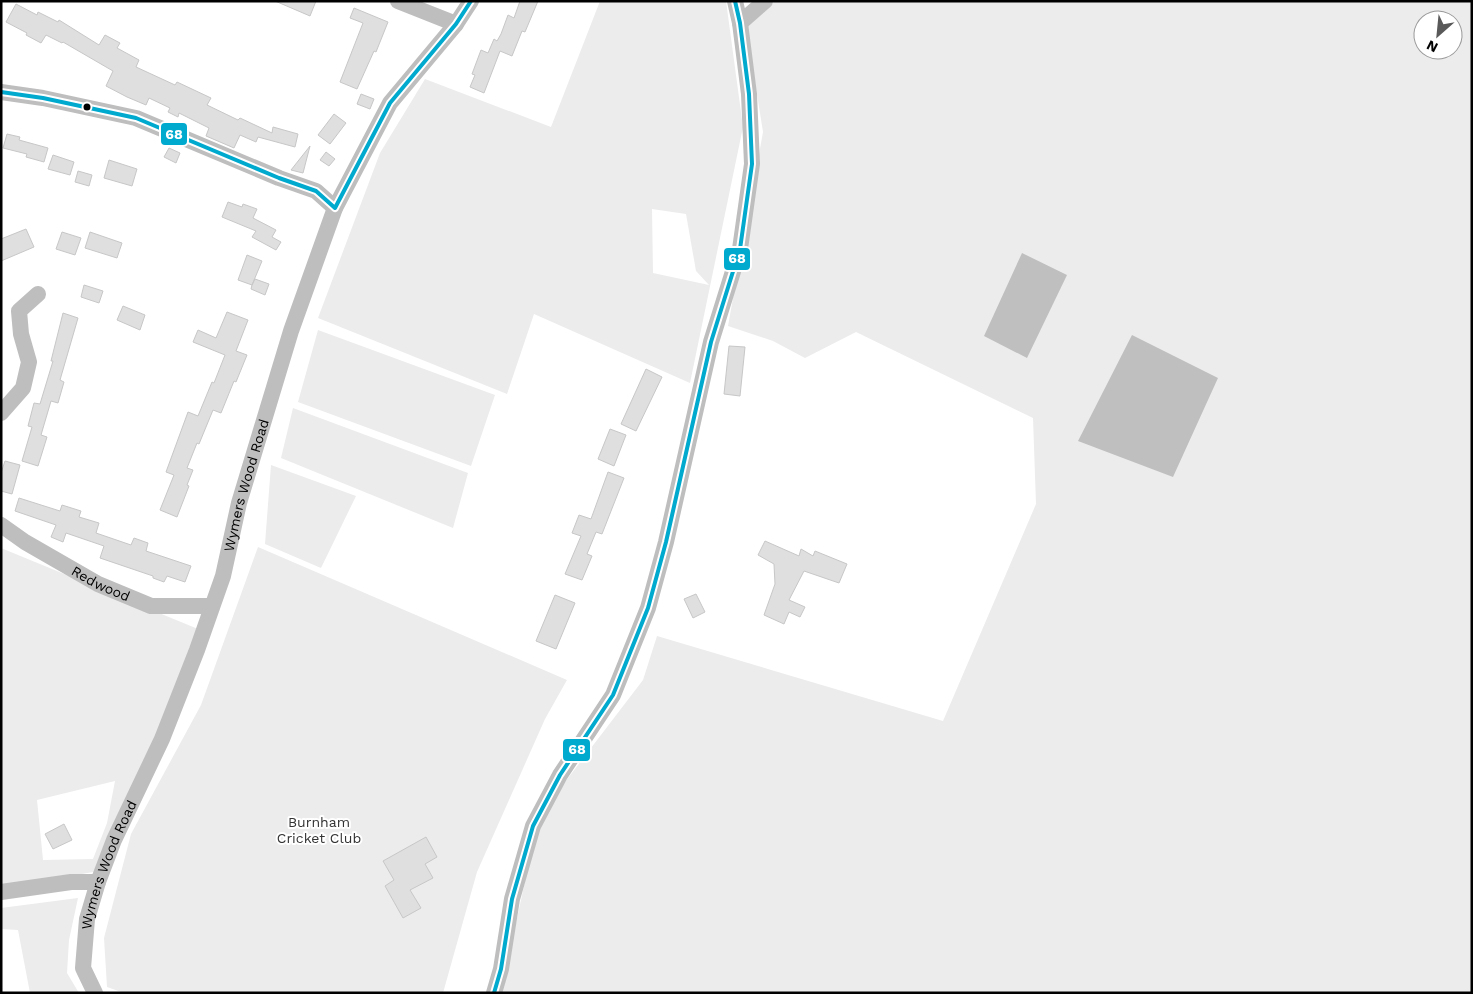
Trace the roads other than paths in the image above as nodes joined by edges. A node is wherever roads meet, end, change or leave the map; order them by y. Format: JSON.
{"nodes":[{"id":1,"x":398,"y":1,"type":"edge"},
{"id":2,"x":471,"y":1,"type":"edge"},
{"id":3,"x":735,"y":1,"type":"edge"},
{"id":4,"x":766,"y":1,"type":"edge"},
{"id":5,"x":740,"y":23,"type":"junction"},
{"id":6,"x":456,"y":24,"type":"junction"},
{"id":7,"x":1,"y":92,"type":"edge"},
{"id":8,"x":348,"y":182,"type":"junction"},
{"id":9,"x":316,"y":191,"type":"junction"},
{"id":10,"x":335,"y":208,"type":"junction"},
{"id":11,"x":38,"y":294,"type":"dead end"},
{"id":12,"x":1,"y":414,"type":"edge"},
{"id":13,"x":1,"y":525,"type":"edge"},
{"id":14,"x":212,"y":606,"type":"junction"},
{"id":15,"x":98,"y":882,"type":"junction"},
{"id":16,"x":1,"y":892,"type":"edge"},
{"id":17,"x":95,"y":993,"type":"edge"},
{"id":18,"x":494,"y":993,"type":"edge"}],
"edges":[{"from":1,"to":6,"type":"street"},
{"from":2,"to":6,"type":"street","name":"Wymers Wood Road"},
{"from":3,"to":5,"type":"street"},
{"from":4,"to":5,"type":"street"},
{"from":5,"to":18,"type":"street"},
{"from":6,"to":8,"type":"street","name":"Wymers Wood Road"},
{"from":7,"to":9,"type":"street"},
{"from":8,"to":9,"type":"street"},
{"from":8,"to":10,"type":"street","name":"Wymers Wood Road"},
{"from":9,"to":10,"type":"street"},
{"from":10,"to":14,"type":"street","name":"Wymers Wood Road"},
{"from":11,"to":12,"type":"street"},
{"from":13,"to":14,"type":"street","name":"Redwood"},
{"from":14,"to":15,"type":"street","name":"Wymers Wood Road"},
{"from":15,"to":16,"type":"street"},
{"from":15,"to":17,"type":"street","name":"Wymers Wood Road"}]}
